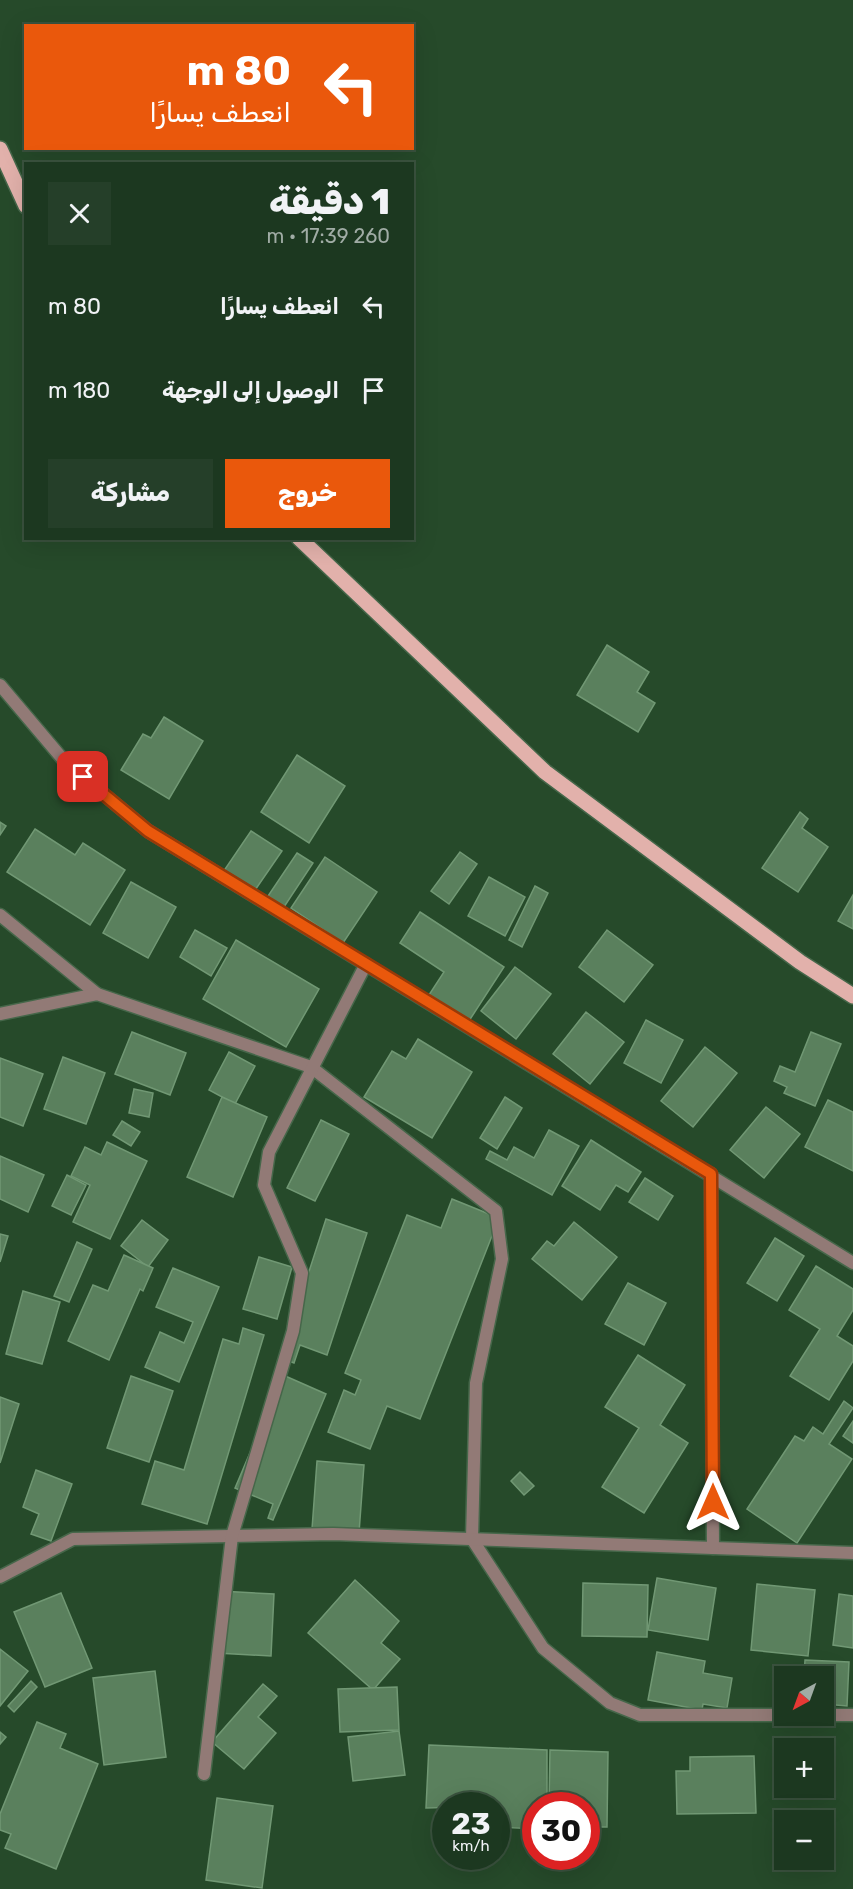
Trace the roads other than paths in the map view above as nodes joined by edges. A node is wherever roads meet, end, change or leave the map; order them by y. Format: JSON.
{"nodes":[{"id":1,"x":0,"y":149,"type":"edge"},
{"id":2,"x":24,"y":202,"type":"edge"},
{"id":3,"x":301,"y":540,"type":"edge"},
{"id":4,"x":0,"y":685,"type":"edge"},
{"id":5,"x":0,"y":915,"type":"edge"},
{"id":6,"x":366,"y":964,"type":"junction"},
{"id":7,"x":96,"y":994,"type":"junction"},
{"id":8,"x":853,"y":996,"type":"edge"},
{"id":9,"x":0,"y":1014,"type":"edge"},
{"id":10,"x":311,"y":1067,"type":"junction"},
{"id":11,"x":711,"y":1174,"type":"junction"},
{"id":12,"x":853,"y":1263,"type":"edge"},
{"id":13,"x":232,"y":1536,"type":"junction"},
{"id":14,"x":472,"y":1539,"type":"junction"},
{"id":15,"x":713,"y":1548,"type":"junction"},
{"id":16,"x":853,"y":1553,"type":"edge"},
{"id":17,"x":0,"y":1577,"type":"edge"},
{"id":18,"x":774,"y":1715,"type":"edge"},
{"id":19,"x":834,"y":1715,"type":"edge"},
{"id":20,"x":853,"y":1715,"type":"edge"},
{"id":21,"x":204,"y":1774,"type":"dead end"}],
"edges":[{"from":1,"to":2,"type":"main road"},
{"from":3,"to":8,"type":"main road"},
{"from":4,"to":6,"type":"street"},
{"from":5,"to":7,"type":"street"},
{"from":6,"to":10,"type":"street"},
{"from":6,"to":11,"type":"street"},
{"from":7,"to":9,"type":"street"},
{"from":7,"to":10,"type":"street"},
{"from":10,"to":13,"type":"street"},
{"from":10,"to":14,"type":"street"},
{"from":11,"to":12,"type":"street"},
{"from":11,"to":15,"type":"street"},
{"from":13,"to":14,"type":"street"},
{"from":13,"to":17,"type":"street"},
{"from":13,"to":21,"type":"street"},
{"from":14,"to":15,"type":"street"},
{"from":14,"to":18,"type":"street"},
{"from":15,"to":16,"type":"street"},
{"from":19,"to":20,"type":"street"}]}
